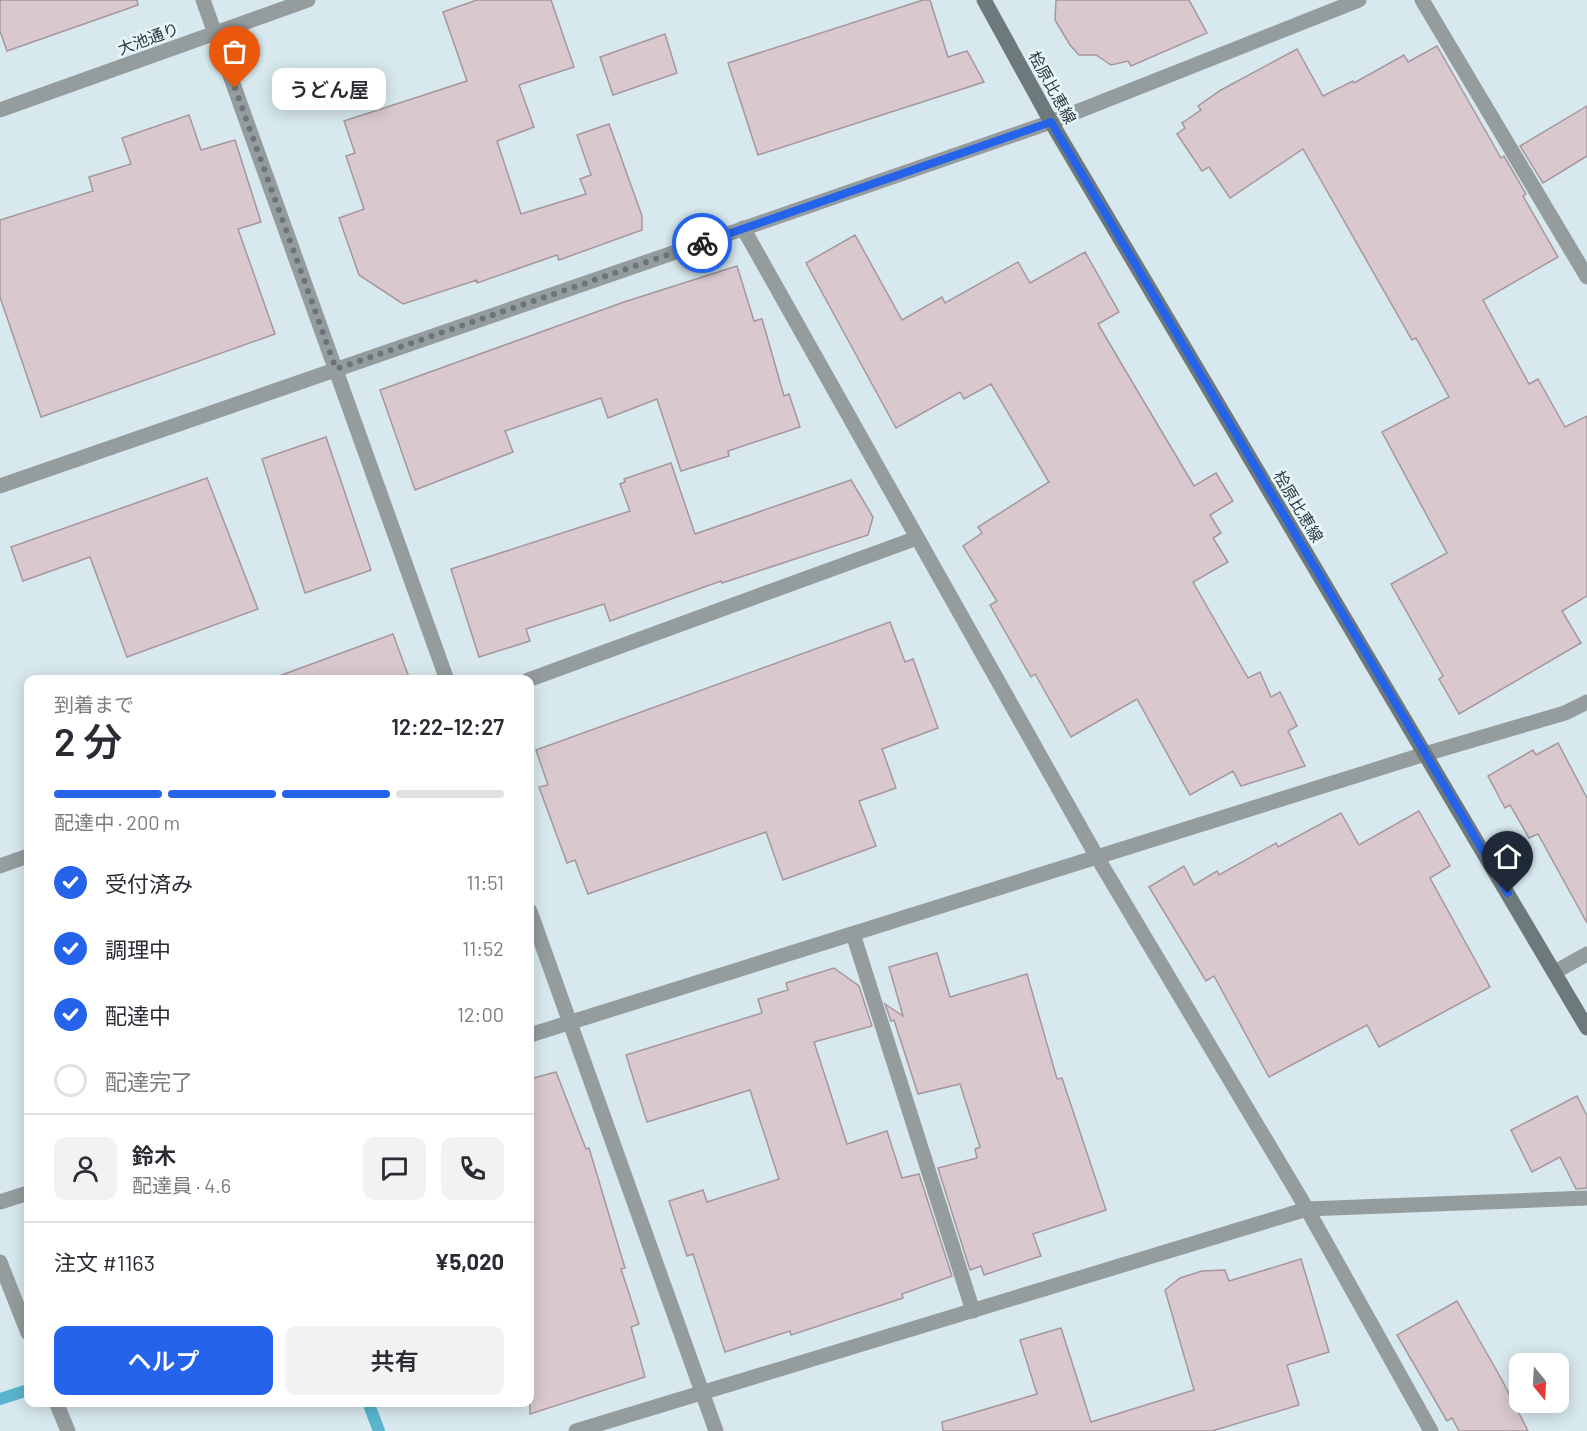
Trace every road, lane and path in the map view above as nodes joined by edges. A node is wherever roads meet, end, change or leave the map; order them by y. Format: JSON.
{"nodes":[{"id":1,"x":203,"y":0,"type":"edge"},
{"id":2,"x":308,"y":0,"type":"edge"},
{"id":3,"x":984,"y":0,"type":"edge"},
{"id":4,"x":1359,"y":0,"type":"edge"},
{"id":5,"x":1422,"y":0,"type":"edge"},
{"id":6,"x":215,"y":33,"type":"junction"},
{"id":7,"x":0,"y":110,"type":"edge"},
{"id":8,"x":1051,"y":122,"type":"junction"},
{"id":9,"x":743,"y":228,"type":"junction"},
{"id":10,"x":1587,"y":277,"type":"edge"},
{"id":11,"x":336,"y":369,"type":"junction"},
{"id":12,"x":0,"y":486,"type":"edge"},
{"id":13,"x":917,"y":538,"type":"junction"},
{"id":14,"x":445,"y":675,"type":"edge"},
{"id":15,"x":534,"y":678,"type":"edge"},
{"id":16,"x":1587,"y":702,"type":"edge"},
{"id":17,"x":1425,"y":754,"type":"junction"},
{"id":18,"x":24,"y":857,"type":"edge"},
{"id":19,"x":1097,"y":857,"type":"junction"},
{"id":20,"x":0,"y":866,"type":"edge"},
{"id":21,"x":534,"y":922,"type":"edge"},
{"id":22,"x":853,"y":934,"type":"junction"},
{"id":23,"x":1587,"y":954,"type":"edge"},
{"id":24,"x":1555,"y":972,"type":"junction"},
{"id":25,"x":569,"y":1022,"type":"junction"},
{"id":26,"x":1587,"y":1028,"type":"edge"},
{"id":27,"x":534,"y":1034,"type":"edge"},
{"id":28,"x":24,"y":1194,"type":"edge"},
{"id":29,"x":1587,"y":1198,"type":"edge"},
{"id":30,"x":0,"y":1202,"type":"edge"},
{"id":31,"x":1307,"y":1209,"type":"junction"},
{"id":32,"x":0,"y":1262,"type":"edge"},
{"id":33,"x":973,"y":1311,"type":"junction"},
{"id":34,"x":24,"y":1323,"type":"edge"},
{"id":35,"x":702,"y":1393,"type":"junction"},
{"id":36,"x":58,"y":1407,"type":"edge"},
{"id":37,"x":68,"y":1431,"type":"edge"},
{"id":38,"x":576,"y":1431,"type":"edge"},
{"id":39,"x":716,"y":1431,"type":"edge"},
{"id":40,"x":1431,"y":1431,"type":"edge"}],
"edges":[{"from":1,"to":6,"type":"street"},
{"from":2,"to":6,"type":"street","name":"大池通り"},
{"from":3,"to":8,"type":"main road","name":"桧原比恵線"},
{"from":4,"to":8,"type":"street"},
{"from":5,"to":10,"type":"street"},
{"from":6,"to":7,"type":"street","name":"大池通り"},
{"from":6,"to":11,"type":"street"},
{"from":8,"to":9,"type":"street"},
{"from":8,"to":17,"type":"main road","name":"桧原比恵線"},
{"from":9,"to":11,"type":"street"},
{"from":9,"to":13,"type":"street"},
{"from":11,"to":12,"type":"street"},
{"from":11,"to":14,"type":"street"},
{"from":13,"to":15,"type":"street"},
{"from":13,"to":19,"type":"street"},
{"from":16,"to":17,"type":"street"},
{"from":17,"to":19,"type":"street"},
{"from":17,"to":24,"type":"main road","name":"桧原比恵線"},
{"from":18,"to":20,"type":"street"},
{"from":19,"to":22,"type":"street"},
{"from":19,"to":31,"type":"street"},
{"from":21,"to":25,"type":"street"},
{"from":22,"to":25,"type":"street"},
{"from":22,"to":33,"type":"street"},
{"from":23,"to":24,"type":"street"},
{"from":24,"to":26,"type":"main road","name":"桧原比恵線"},
{"from":25,"to":27,"type":"street"},
{"from":25,"to":35,"type":"street"},
{"from":28,"to":30,"type":"street"},
{"from":29,"to":31,"type":"street"},
{"from":31,"to":33,"type":"street"},
{"from":31,"to":40,"type":"street"},
{"from":32,"to":34,"type":"street"},
{"from":33,"to":35,"type":"street"},
{"from":35,"to":38,"type":"street"},
{"from":35,"to":39,"type":"street"},
{"from":36,"to":37,"type":"street"}]}
